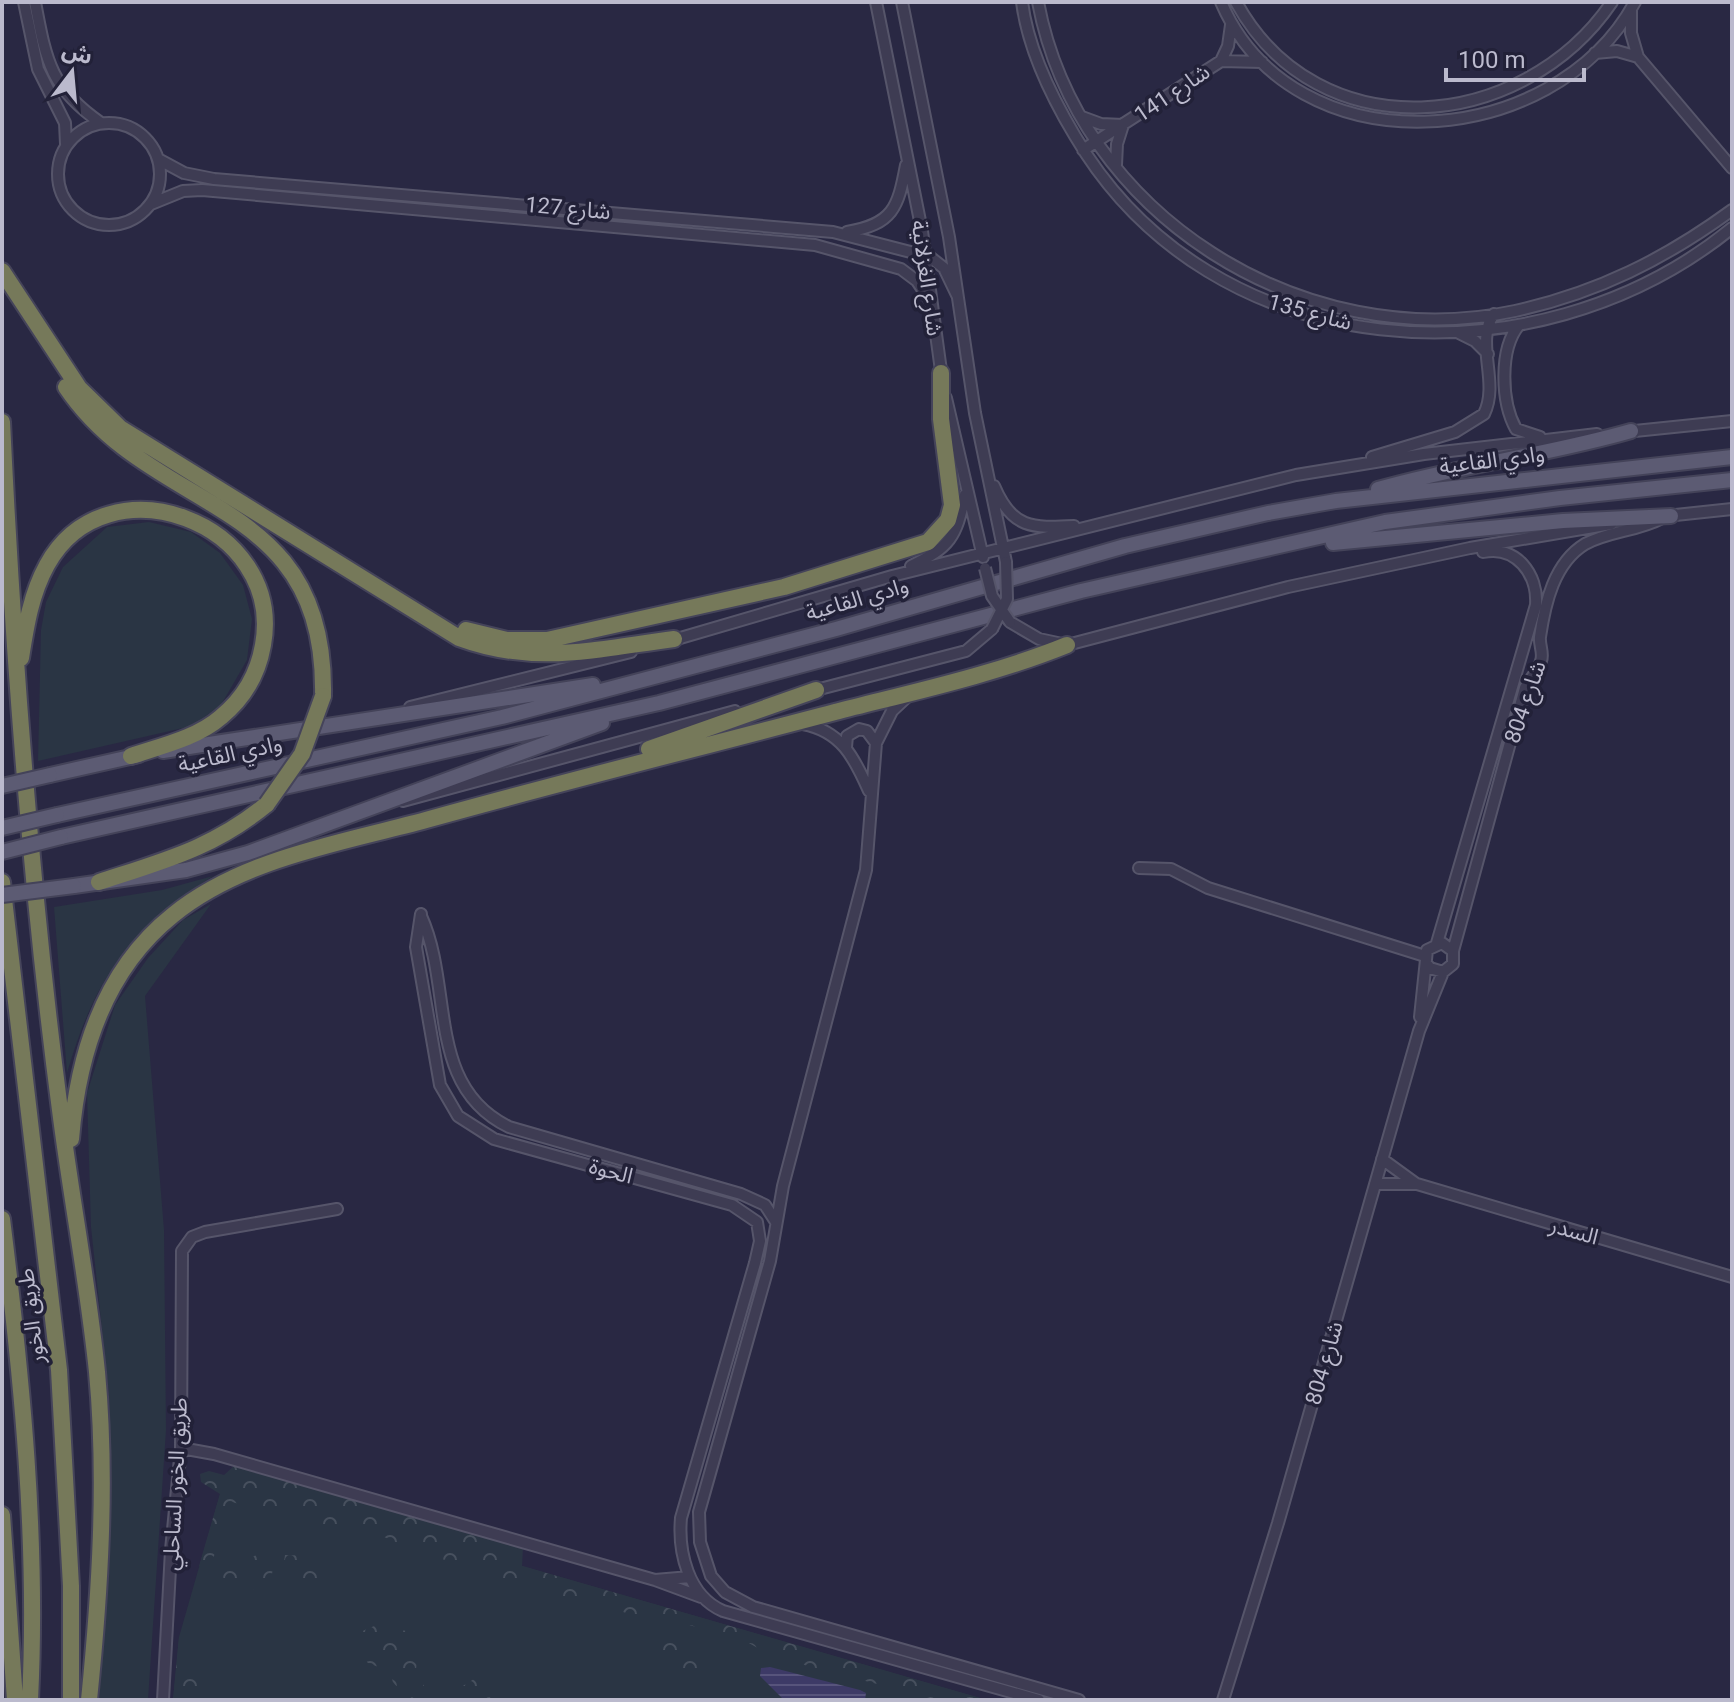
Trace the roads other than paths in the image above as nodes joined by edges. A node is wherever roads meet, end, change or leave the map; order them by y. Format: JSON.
{"nodes":[{"id":1,"x":24,"y":2,"type":"edge"},
{"id":2,"x":35,"y":2,"type":"edge"},
{"id":3,"x":876,"y":2,"type":"edge"},
{"id":4,"x":902,"y":2,"type":"edge"},
{"id":5,"x":1022,"y":2,"type":"edge"},
{"id":6,"x":1038,"y":2,"type":"edge"},
{"id":7,"x":1221,"y":2,"type":"edge"},
{"id":8,"x":1236,"y":2,"type":"edge"},
{"id":9,"x":1612,"y":2,"type":"edge"},
{"id":10,"x":1633,"y":5,"type":"edge"},
{"id":11,"x":1231,"y":25,"type":"junction"},
{"id":12,"x":1593,"y":54,"type":"junction"},
{"id":13,"x":1638,"y":57,"type":"junction"},
{"id":14,"x":1221,"y":61,"type":"junction"},
{"id":15,"x":1262,"y":62,"type":"junction"},
{"id":16,"x":1081,"y":116,"type":"junction"},
{"id":17,"x":101,"y":123,"type":"junction"},
{"id":18,"x":1123,"y":125,"type":"junction"},
{"id":19,"x":1098,"y":141,"type":"junction"},
{"id":20,"x":66,"y":146,"type":"junction"},
{"id":21,"x":1083,"y":150,"type":"junction"},
{"id":22,"x":158,"y":159,"type":"junction"},
{"id":23,"x":907,"y":159,"type":"junction"},
{"id":24,"x":1116,"y":167,"type":"junction"},
{"id":25,"x":1732,"y":168,"type":"edge"},
{"id":26,"x":151,"y":204,"type":"junction"},
{"id":27,"x":1731,"y":209,"type":"edge"},
{"id":28,"x":1732,"y":228,"type":"edge"},
{"id":29,"x":841,"y":233,"type":"junction"},
{"id":30,"x":838,"y":249,"type":"junction"},
{"id":31,"x":923,"y":254,"type":"junction"},
{"id":32,"x":2,"y":271,"type":"edge"},
{"id":33,"x":957,"y":295,"type":"junction"},
{"id":34,"x":931,"y":302,"type":"junction"},
{"id":35,"x":1494,"y":314,"type":"junction"},
{"id":36,"x":32,"y":321,"type":"junction"},
{"id":37,"x":1519,"y":325,"type":"junction"},
{"id":38,"x":1486,"y":331,"type":"junction"},
{"id":39,"x":1457,"y":333,"type":"junction"},
{"id":40,"x":1488,"y":355,"type":"junction"},
{"id":41,"x":941,"y":373,"type":"junction"},
{"id":42,"x":1732,"y":421,"type":"edge"},
{"id":43,"x":2,"y":422,"type":"edge"},
{"id":44,"x":1631,"y":431,"type":"junction"},
{"id":45,"x":1554,"y":438,"type":"junction"},
{"id":46,"x":1732,"y":457,"type":"edge"},
{"id":47,"x":984,"y":460,"type":"junction"},
{"id":48,"x":1351,"y":465,"type":"junction"},
{"id":49,"x":1732,"y":480,"type":"edge"},
{"id":50,"x":967,"y":489,"type":"junction"},
{"id":51,"x":1336,"y":501,"type":"junction"},
{"id":52,"x":1732,"y":509,"type":"edge"},
{"id":53,"x":1667,"y":516,"type":"junction"},
{"id":54,"x":1100,"y":525,"type":"junction"},
{"id":55,"x":1003,"y":548,"type":"junction"},
{"id":56,"x":1262,"y":552,"type":"junction"},
{"id":57,"x":982,"y":553,"type":"junction"},
{"id":58,"x":1442,"y":554,"type":"junction"},
{"id":59,"x":892,"y":576,"type":"junction"},
{"id":60,"x":383,"y":591,"type":"junction"},
{"id":61,"x":1006,"y":618,"type":"junction"},
{"id":62,"x":674,"y":639,"type":"junction"},
{"id":63,"x":1067,"y":645,"type":"junction"},
{"id":64,"x":650,"y":677,"type":"junction"},
{"id":65,"x":17,"y":684,"type":"junction"},
{"id":66,"x":816,"y":690,"type":"junction"},
{"id":67,"x":914,"y":691,"type":"junction"},
{"id":68,"x":659,"y":703,"type":"junction"},
{"id":69,"x":342,"y":722,"type":"junction"},
{"id":70,"x":796,"y":722,"type":"junction"},
{"id":71,"x":876,"y":743,"type":"junction"},
{"id":72,"x":846,"y":747,"type":"junction"},
{"id":73,"x":131,"y":756,"type":"junction"},
{"id":74,"x":608,"y":769,"type":"junction"},
{"id":75,"x":2,"y":786,"type":"edge"},
{"id":76,"x":871,"y":796,"type":"junction"},
{"id":77,"x":381,"y":804,"type":"junction"},
{"id":78,"x":2,"y":828,"type":"edge"},
{"id":79,"x":2,"y":852,"type":"edge"},
{"id":80,"x":1139,"y":868,"type":"dead end"},
{"id":81,"x":2,"y":882,"type":"edge"},
{"id":82,"x":99,"y":882,"type":"junction"},
{"id":83,"x":2,"y":895,"type":"edge"},
{"id":84,"x":1434,"y":944,"type":"junction"},
{"id":85,"x":431,"y":945,"type":"junction"},
{"id":86,"x":416,"y":947,"type":"junction"},
{"id":87,"x":1407,"y":948,"type":"junction"},
{"id":88,"x":1453,"y":951,"type":"junction"},
{"id":89,"x":1426,"y":960,"type":"junction"},
{"id":90,"x":1443,"y":972,"type":"junction"},
{"id":91,"x":1419,"y":1031,"type":"junction"},
{"id":92,"x":1382,"y":1159,"type":"junction"},
{"id":93,"x":70,"y":1160,"type":"junction"},
{"id":94,"x":1375,"y":1184,"type":"junction"},
{"id":95,"x":1417,"y":1184,"type":"junction"},
{"id":96,"x":337,"y":1209,"type":"dead end"},
{"id":97,"x":2,"y":1219,"type":"edge"},
{"id":98,"x":776,"y":1222,"type":"junction"},
{"id":99,"x":760,"y":1231,"type":"junction"},
{"id":100,"x":1732,"y":1277,"type":"edge"},
{"id":101,"x":181,"y":1448,"type":"junction"},
{"id":102,"x":2,"y":1515,"type":"edge"},
{"id":103,"x":690,"y":1577,"type":"junction"},
{"id":104,"x":655,"y":1580,"type":"junction"},
{"id":105,"x":701,"y":1597,"type":"junction"},
{"id":106,"x":1226,"y":1698,"type":"edge"},
{"id":107,"x":15,"y":1700,"type":"edge"},
{"id":108,"x":30,"y":1700,"type":"edge"},
{"id":109,"x":71,"y":1700,"type":"edge"},
{"id":110,"x":89,"y":1700,"type":"edge"},
{"id":111,"x":163,"y":1700,"type":"edge"},
{"id":112,"x":1039,"y":1700,"type":"edge"},
{"id":113,"x":1079,"y":1700,"type":"edge"}],
"edges":[{"from":1,"to":20,"type":"street"},
{"from":2,"to":17,"type":"street"},
{"from":3,"to":23,"type":"street","name":"شارع الغزلانية"},
{"from":4,"to":33,"type":"street","name":"شارع الغزلانية"},
{"from":5,"to":21,"type":"street","name":"شارع 135"},
{"from":6,"to":16,"type":"street","name":"شارع 135"},
{"from":7,"to":11,"type":"street"},
{"from":8,"to":9,"type":"street"},
{"from":10,"to":12,"type":"street"},
{"from":10,"to":13,"type":"street"},
{"from":11,"to":14,"type":"street","name":"شارع 141"},
{"from":11,"to":15,"type":"street"},
{"from":12,"to":13,"type":"street"},
{"from":12,"to":15,"type":"street"},
{"from":13,"to":25,"type":"street"},
{"from":14,"to":15,"type":"street","name":"شارع 141"},
{"from":14,"to":18,"type":"street","name":"شارع 141"},
{"from":16,"to":18,"type":"street","name":"شارع 141"},
{"from":16,"to":19,"type":"street","name":"شارع 135"},
{"from":17,"to":20,"type":"street"},
{"from":17,"to":22,"type":"street"},
{"from":18,"to":19,"type":"street","name":"شارع 141"},
{"from":18,"to":24,"type":"street","name":"شارع 141"},
{"from":19,"to":21,"type":"street","name":"شارع 141"},
{"from":19,"to":24,"type":"street","name":"شارع 135"},
{"from":20,"to":26,"type":"street"},
{"from":21,"to":39,"type":"street","name":"شارع 135"},
{"from":22,"to":26,"type":"street"},
{"from":22,"to":29,"type":"street","name":"شارع 127"},
{"from":23,"to":29,"type":"street"},
{"from":23,"to":31,"type":"street","name":"شارع الغزلانية"},
{"from":24,"to":35,"type":"street","name":"شارع 135"},
{"from":26,"to":30,"type":"street","name":"شارع 127"},
{"from":27,"to":35,"type":"street","name":"شارع 135"},
{"from":28,"to":37,"type":"street","name":"شارع 135"},
{"from":29,"to":30,"type":"street"},
{"from":29,"to":31,"type":"street","name":"شارع 127"},
{"from":30,"to":34,"type":"street","name":"شارع 127"},
{"from":31,"to":33,"type":"street"},
{"from":31,"to":34,"type":"street","name":"شارع الغزلانية"},
{"from":32,"to":36,"type":"highway"},
{"from":33,"to":47,"type":"street","name":"شارع الغزلانية"},
{"from":34,"to":41,"type":"street","name":"شارع الغزلانية"},
{"from":35,"to":38,"type":"street","name":"وادي القاعية"},
{"from":36,"to":60,"type":"highway"},
{"from":36,"to":82,"type":"highway","bridge":true},
{"from":37,"to":38,"type":"street","name":"شارع 135"},
{"from":37,"to":45,"type":"street","name":"وادي القاعية"},
{"from":38,"to":39,"type":"street","name":"شارع 135"},
{"from":38,"to":40,"type":"street","name":"وادي القاعية"},
{"from":39,"to":40,"type":"street"},
{"from":40,"to":48,"type":"street","name":"وادي القاعية"},
{"from":41,"to":50,"type":"street","name":"شارع الغزلانية"},
{"from":41,"to":60,"type":"highway"},
{"from":42,"to":44,"type":"street","name":"وادي القاعية"},
{"from":43,"to":65,"type":"highway"},
{"from":44,"to":45,"type":"street","name":"وادي القاعية"},
{"from":44,"to":51,"type":"main road"},
{"from":45,"to":48,"type":"street","name":"وادي القاعية"},
{"from":46,"to":51,"type":"main road","name":"وادي القاعية"},
{"from":47,"to":54,"type":"street"},
{"from":47,"to":55,"type":"street","name":"شارع الغزلانية"},
{"from":48,"to":54,"type":"street","name":"وادي القاعية"},
{"from":49,"to":56,"type":"main road","name":"وادي القاعية"},
{"from":50,"to":57,"type":"street","name":"شارع الغزلانية"},
{"from":50,"to":59,"type":"street"},
{"from":51,"to":64,"type":"main road","name":"وادي القاعية"},
{"from":52,"to":53,"type":"street"},
{"from":53,"to":56,"type":"main road"},
{"from":53,"to":58,"type":"street"},
{"from":53,"to":88,"type":"street","name":"شارع 804"},
{"from":54,"to":55,"type":"street","name":"وادي القاعية"},
{"from":55,"to":57,"type":"street","name":"وادي القاعية"},
{"from":55,"to":61,"type":"street","bridge":true},
{"from":56,"to":68,"type":"main road","name":"وادي القاعية"},
{"from":57,"to":59,"type":"street","name":"وادي القاعية"},
{"from":57,"to":61,"type":"street","bridge":true},
{"from":58,"to":63,"type":"street"},
{"from":58,"to":84,"type":"street","name":"شارع 804"},
{"from":59,"to":62,"type":"street","name":"وادي القاعية"},
{"from":60,"to":62,"type":"highway"},
{"from":61,"to":63,"type":"street"},
{"from":61,"to":66,"type":"street","bridge":true},
{"from":62,"to":69,"type":"street","name":"وادي القاعية"},
{"from":63,"to":67,"type":"highway"},
{"from":64,"to":69,"type":"main road"},
{"from":64,"to":78,"type":"main road","name":"وادي القاعية","bridge":true},
{"from":65,"to":73,"type":"highway"},
{"from":65,"to":93,"type":"highway"},
{"from":66,"to":74,"type":"highway"},
{"from":66,"to":77,"type":"street"},
{"from":67,"to":70,"type":"highway"},
{"from":67,"to":71,"type":"street"},
{"from":68,"to":77,"type":"main road"},
{"from":68,"to":79,"type":"main road","name":"وادي القاعية","bridge":true},
{"from":69,"to":73,"type":"main road"},
{"from":70,"to":72,"type":"street"},
{"from":70,"to":74,"type":"highway"},
{"from":71,"to":72,"type":"street"},
{"from":71,"to":76,"type":"street"},
{"from":72,"to":76,"type":"street"},
{"from":73,"to":75,"type":"main road","bridge":true},
{"from":74,"to":93,"type":"highway"},
{"from":76,"to":98,"type":"street"},
{"from":77,"to":82,"type":"main road"},
{"from":80,"to":87,"type":"street"},
{"from":81,"to":109,"type":"highway","name":"طريق الخور"},
{"from":82,"to":83,"type":"main road","bridge":true},
{"from":84,"to":87,"type":"street"},
{"from":84,"to":88,"type":"street"},
{"from":84,"to":89,"type":"street"},
{"from":85,"to":86,"type":"street"},
{"from":85,"to":86,"type":"street","name":"الحوة"},
{"from":85,"to":98,"type":"street","name":"الحوة"},
{"from":86,"to":99,"type":"street","name":"الحوة"},
{"from":87,"to":89,"type":"street"},
{"from":88,"to":90,"type":"street"},
{"from":89,"to":90,"type":"street"},
{"from":89,"to":91,"type":"street","name":"شارع 804"},
{"from":90,"to":91,"type":"street","name":"شارع 804"},
{"from":91,"to":92,"type":"street","name":"شارع 804"},
{"from":92,"to":94,"type":"street","name":"شارع 804"},
{"from":92,"to":95,"type":"street"},
{"from":93,"to":110,"type":"highway"},
{"from":94,"to":95,"type":"street"},
{"from":94,"to":106,"type":"street","name":"شارع 804"},
{"from":95,"to":100,"type":"street","name":"السدر"},
{"from":96,"to":101,"type":"street","name":"طريق الخور الساحلي"},
{"from":97,"to":108,"type":"highway","name":"طريق الخور"},
{"from":98,"to":99,"type":"street"},
{"from":98,"to":113,"type":"street"},
{"from":99,"to":103,"type":"street"},
{"from":101,"to":104,"type":"street"},
{"from":101,"to":111,"type":"street","name":"طريق الخور الساحلي"},
{"from":102,"to":107,"type":"highway"},
{"from":103,"to":104,"type":"street"},
{"from":103,"to":105,"type":"street"},
{"from":104,"to":105,"type":"street"},
{"from":105,"to":112,"type":"street"}]}
